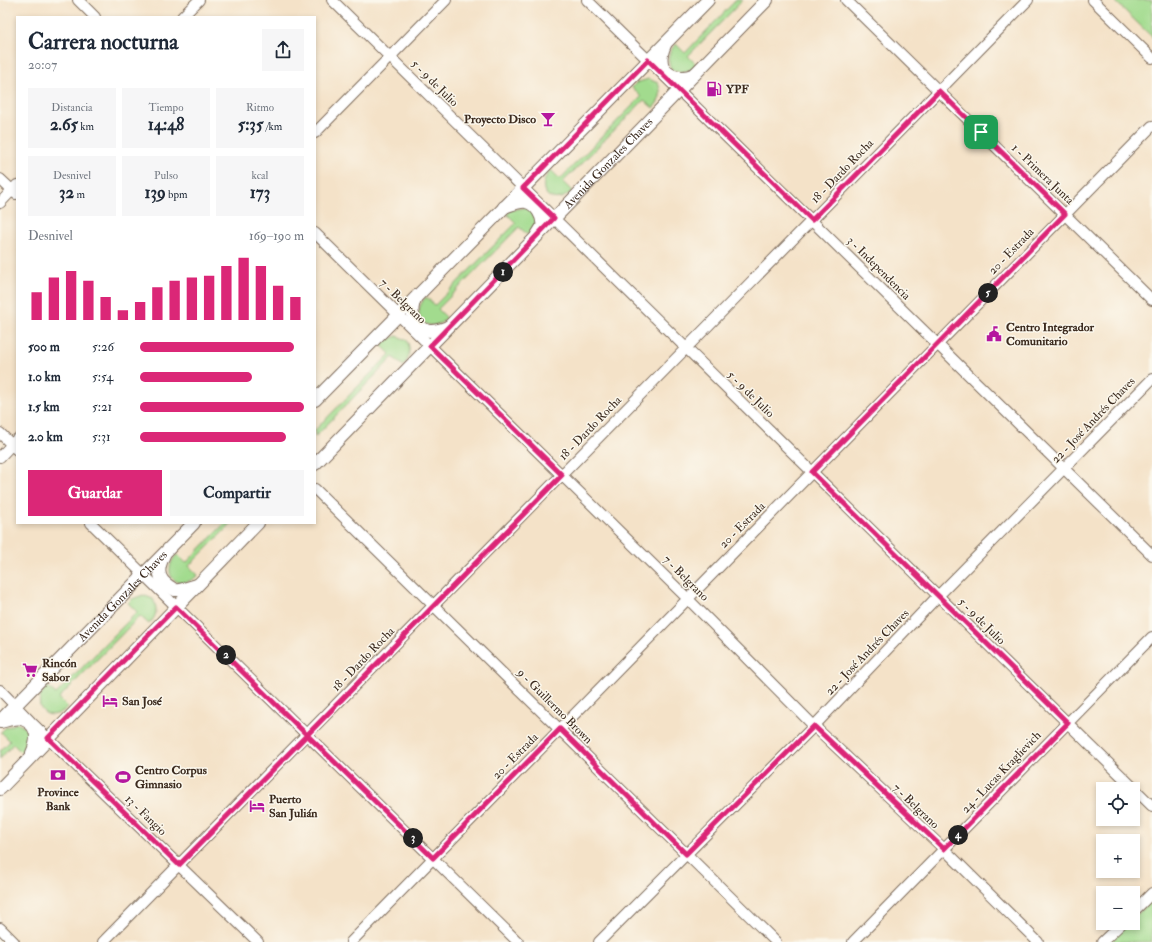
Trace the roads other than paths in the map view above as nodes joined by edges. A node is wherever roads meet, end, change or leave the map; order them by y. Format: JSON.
{"nodes":[{"id":1,"x":78,"y":0,"type":"edge"},
{"id":2,"x":199,"y":0,"type":"edge"},
{"id":3,"x":332,"y":0,"type":"edge"},
{"id":4,"x":446,"y":0,"type":"edge"},
{"id":5,"x":587,"y":0,"type":"edge"},
{"id":6,"x":708,"y":0,"type":"edge"},
{"id":7,"x":767,"y":0,"type":"edge"},
{"id":8,"x":846,"y":0,"type":"edge"},
{"id":9,"x":1028,"y":0,"type":"edge"},
{"id":10,"x":1093,"y":0,"type":"edge"},
{"id":11,"x":94,"y":16,"type":"edge"},
{"id":12,"x":183,"y":16,"type":"edge"},
{"id":13,"x":666,"y":42,"type":"junction"},
{"id":14,"x":390,"y":57,"type":"junction"},
{"id":15,"x":1152,"y":58,"type":"edge"},
{"id":16,"x":648,"y":60,"type":"junction"},
{"id":17,"x":696,"y":73,"type":"junction"},
{"id":18,"x":679,"y":90,"type":"junction"},
{"id":19,"x":939,"y":91,"type":"junction"},
{"id":20,"x":1152,"y":126,"type":"edge"},
{"id":21,"x":316,"y":133,"type":"edge"},
{"id":22,"x":0,"y":179,"type":"edge"},
{"id":23,"x":523,"y":188,"type":"junction"},
{"id":24,"x":15,"y":190,"type":"edge"},
{"id":25,"x":0,"y":203,"type":"edge"},
{"id":26,"x":504,"y":208,"type":"junction"},
{"id":27,"x":1065,"y":214,"type":"junction"},
{"id":28,"x":554,"y":218,"type":"junction"},
{"id":29,"x":812,"y":220,"type":"junction"},
{"id":30,"x":316,"y":234,"type":"edge"},
{"id":31,"x":536,"y":238,"type":"junction"},
{"id":32,"x":417,"y":296,"type":"junction"},
{"id":33,"x":1152,"y":300,"type":"edge"},
{"id":34,"x":398,"y":315,"type":"junction"},
{"id":35,"x":449,"y":326,"type":"junction"},
{"id":36,"x":938,"y":344,"type":"junction"},
{"id":37,"x":430,"y":346,"type":"junction"},
{"id":38,"x":686,"y":348,"type":"junction"},
{"id":39,"x":1152,"y":379,"type":"edge"},
{"id":40,"x":316,"y":399,"type":"edge"},
{"id":41,"x":0,"y":433,"type":"edge"},
{"id":42,"x":15,"y":445,"type":"edge"},
{"id":43,"x":0,"y":456,"type":"edge"},
{"id":44,"x":316,"y":463,"type":"edge"},
{"id":45,"x":1064,"y":468,"type":"junction"},
{"id":46,"x":812,"y":472,"type":"junction"},
{"id":47,"x":562,"y":475,"type":"junction"},
{"id":48,"x":316,"y":490,"type":"edge"},
{"id":49,"x":92,"y":524,"type":"edge"},
{"id":50,"x":193,"y":524,"type":"edge"},
{"id":51,"x":257,"y":524,"type":"edge"},
{"id":52,"x":165,"y":552,"type":"junction"},
{"id":53,"x":1152,"y":555,"type":"edge"},
{"id":54,"x":143,"y":574,"type":"junction"},
{"id":55,"x":198,"y":585,"type":"junction"},
{"id":56,"x":938,"y":596,"type":"junction"},
{"id":57,"x":688,"y":599,"type":"junction"},
{"id":58,"x":434,"y":605,"type":"junction"},
{"id":59,"x":176,"y":607,"type":"junction"},
{"id":60,"x":1152,"y":637,"type":"edge"},
{"id":61,"x":0,"y":690,"type":"edge"},
{"id":62,"x":15,"y":704,"type":"junction"},
{"id":63,"x":0,"y":722,"type":"edge"},
{"id":64,"x":1068,"y":723,"type":"junction"},
{"id":65,"x":814,"y":726,"type":"junction"},
{"id":66,"x":560,"y":729,"type":"junction"},
{"id":67,"x":307,"y":735,"type":"junction"},
{"id":68,"x":48,"y":738,"type":"junction"},
{"id":69,"x":31,"y":756,"type":"junction"},
{"id":70,"x":0,"y":789,"type":"edge"},
{"id":71,"x":1152,"y":806,"type":"edge"},
{"id":72,"x":944,"y":849,"type":"junction"},
{"id":73,"x":686,"y":854,"type":"junction"},
{"id":74,"x":433,"y":858,"type":"junction"},
{"id":75,"x":179,"y":865,"type":"junction"},
{"id":76,"x":1152,"y":893,"type":"edge"},
{"id":77,"x":1140,"y":905,"type":"edge"},
{"id":78,"x":0,"y":928,"type":"edge"},
{"id":79,"x":1115,"y":930,"type":"edge"},
{"id":80,"x":14,"y":942,"type":"edge"},
{"id":81,"x":103,"y":942,"type":"edge"},
{"id":82,"x":258,"y":942,"type":"edge"},
{"id":83,"x":351,"y":942,"type":"edge"},
{"id":84,"x":518,"y":942,"type":"edge"},
{"id":85,"x":599,"y":942,"type":"edge"},
{"id":86,"x":776,"y":942,"type":"edge"},
{"id":87,"x":853,"y":942,"type":"edge"},
{"id":88,"x":1038,"y":942,"type":"edge"},
{"id":89,"x":1102,"y":942,"type":"edge"}],
"edges":[{"from":1,"to":11,"type":"street"},
{"from":2,"to":12,"type":"street"},
{"from":3,"to":14,"type":"street","name":"5 - 9 de Julio"},
{"from":4,"to":14,"type":"street"},
{"from":5,"to":16,"type":"street","name":"3 - Independencia"},
{"from":6,"to":13,"type":"main road"},
{"from":7,"to":17,"type":"main road","name":"Avenida Gonzales Chaves"},
{"from":8,"to":19,"type":"street","name":"1 - Primera Junta"},
{"from":9,"to":19,"type":"street","name":"18 - Dardo Rocha"},
{"from":10,"to":15,"type":"street"},
{"from":13,"to":16,"type":"main road"},
{"from":13,"to":17,"type":"main road"},
{"from":14,"to":21,"type":"street"},
{"from":14,"to":23,"type":"street","name":"5 - 9 de Julio"},
{"from":16,"to":18,"type":"street","name":"3 - Independencia"},
{"from":16,"to":23,"type":"main road"},
{"from":17,"to":18,"type":"main road","name":"Avenida Gonzales Chaves"},
{"from":18,"to":28,"type":"main road","name":"Avenida Gonzales Chaves"},
{"from":18,"to":29,"type":"street","name":"3 - Independencia"},
{"from":19,"to":27,"type":"street","name":"1 - Primera Junta"},
{"from":19,"to":29,"type":"street","name":"18 - Dardo Rocha"},
{"from":20,"to":27,"type":"street","name":"20 - Estrada"},
{"from":22,"to":24,"type":"street"},
{"from":23,"to":26,"type":"main road"},
{"from":23,"to":28,"type":"street","name":"5 - 9 de Julio"},
{"from":24,"to":25,"type":"street"},
{"from":26,"to":31,"type":"main road"},
{"from":26,"to":32,"type":"main road"},
{"from":27,"to":33,"type":"street","name":"1 - Primera Junta"},
{"from":27,"to":36,"type":"street","name":"20 - Estrada"},
{"from":28,"to":31,"type":"main road","name":"Avenida Gonzales Chaves"},
{"from":28,"to":38,"type":"street","name":"5 - 9 de Julio"},
{"from":29,"to":36,"type":"street","name":"3 - Independencia"},
{"from":29,"to":38,"type":"street","name":"18 - Dardo Rocha"},
{"from":30,"to":34,"type":"street","name":"7 - Belgrano"},
{"from":31,"to":35,"type":"main road","name":"Avenida Gonzales Chaves"},
{"from":32,"to":34,"type":"main road"},
{"from":32,"to":35,"type":"main road"},
{"from":34,"to":37,"type":"street","name":"7 - Belgrano"},
{"from":34,"to":40,"type":"main road"},
{"from":35,"to":37,"type":"main road","name":"Avenida Gonzales Chaves"},
{"from":36,"to":45,"type":"street","name":"3 - Independencia"},
{"from":36,"to":46,"type":"street","name":"20 - Estrada"},
{"from":37,"to":44,"type":"main road","name":"Avenida Gonzales Chaves"},
{"from":37,"to":47,"type":"street","name":"7 - Belgrano"},
{"from":38,"to":46,"type":"street","name":"5 - 9 de Julio"},
{"from":38,"to":47,"type":"street","name":"18 - Dardo Rocha"},
{"from":39,"to":45,"type":"street","name":"22 - José Andrés Chaves"},
{"from":41,"to":42,"type":"street"},
{"from":42,"to":43,"type":"street"},
{"from":45,"to":53,"type":"street","name":"3 - Independencia"},
{"from":45,"to":56,"type":"street","name":"22 - José Andrés Chaves"},
{"from":46,"to":56,"type":"street","name":"5 - 9 de Julio"},
{"from":46,"to":57,"type":"street","name":"20 - Estrada"},
{"from":47,"to":57,"type":"street","name":"7 - Belgrano"},
{"from":47,"to":58,"type":"street","name":"18 - Dardo Rocha"},
{"from":48,"to":58,"type":"street","name":"9 - Guillermo Brown"},
{"from":49,"to":54,"type":"street"},
{"from":50,"to":52,"type":"main road","name":"Avenida Gonzales Chaves"},
{"from":51,"to":55,"type":"main road"},
{"from":52,"to":54,"type":"main road","name":"Avenida Gonzales Chaves"},
{"from":52,"to":55,"type":"main road"},
{"from":54,"to":59,"type":"street"},
{"from":54,"to":62,"type":"main road","name":"Avenida Gonzales Chaves"},
{"from":55,"to":59,"type":"main road"},
{"from":56,"to":64,"type":"street","name":"5 - 9 de Julio"},
{"from":56,"to":65,"type":"street","name":"22 - José Andrés Chaves"},
{"from":57,"to":65,"type":"street","name":"7 - Belgrano"},
{"from":57,"to":66,"type":"street","name":"20 - Estrada"},
{"from":58,"to":66,"type":"street","name":"9 - Guillermo Brown"},
{"from":58,"to":67,"type":"street","name":"18 - Dardo Rocha"},
{"from":59,"to":67,"type":"street"},
{"from":59,"to":68,"type":"main road"},
{"from":60,"to":64,"type":"street","name":"24 - Lucas Kraglievich"},
{"from":61,"to":62,"type":"street","name":"13 - Fangio"},
{"from":62,"to":63,"type":"main road","name":"Avenida Gonzales Chaves"},
{"from":62,"to":68,"type":"street","name":"13 - Fangio"},
{"from":63,"to":69,"type":"main road"},
{"from":64,"to":71,"type":"street","name":"5 - 9 de Julio"},
{"from":64,"to":72,"type":"street","name":"24 - Lucas Kraglievich"},
{"from":65,"to":72,"type":"street","name":"7 - Belgrano"},
{"from":65,"to":73,"type":"street","name":"22 - José Andrés Chaves"},
{"from":66,"to":73,"type":"street","name":"9 - Guillermo Brown"},
{"from":66,"to":74,"type":"street","name":"20 - Estrada"},
{"from":67,"to":74,"type":"street"},
{"from":67,"to":75,"type":"street","name":"18 - Dardo Rocha"},
{"from":68,"to":69,"type":"main road"},
{"from":68,"to":75,"type":"street","name":"13 - Fangio"},
{"from":69,"to":70,"type":"main road"},
{"from":72,"to":87,"type":"street","name":"24 - Lucas Kraglievich"},
{"from":72,"to":88,"type":"street","name":"7 - Belgrano"},
{"from":73,"to":85,"type":"street","name":"22 - José Andrés Chaves"},
{"from":73,"to":86,"type":"street","name":"9 - Guillermo Brown"},
{"from":74,"to":83,"type":"street","name":"20 - Estrada"},
{"from":74,"to":84,"type":"street"},
{"from":75,"to":81,"type":"street","name":"18 - Dardo Rocha"},
{"from":75,"to":82,"type":"street","name":"13 - Fangio"},
{"from":76,"to":77,"type":"street"},
{"from":78,"to":80,"type":"street"},
{"from":79,"to":89,"type":"street"}]}
